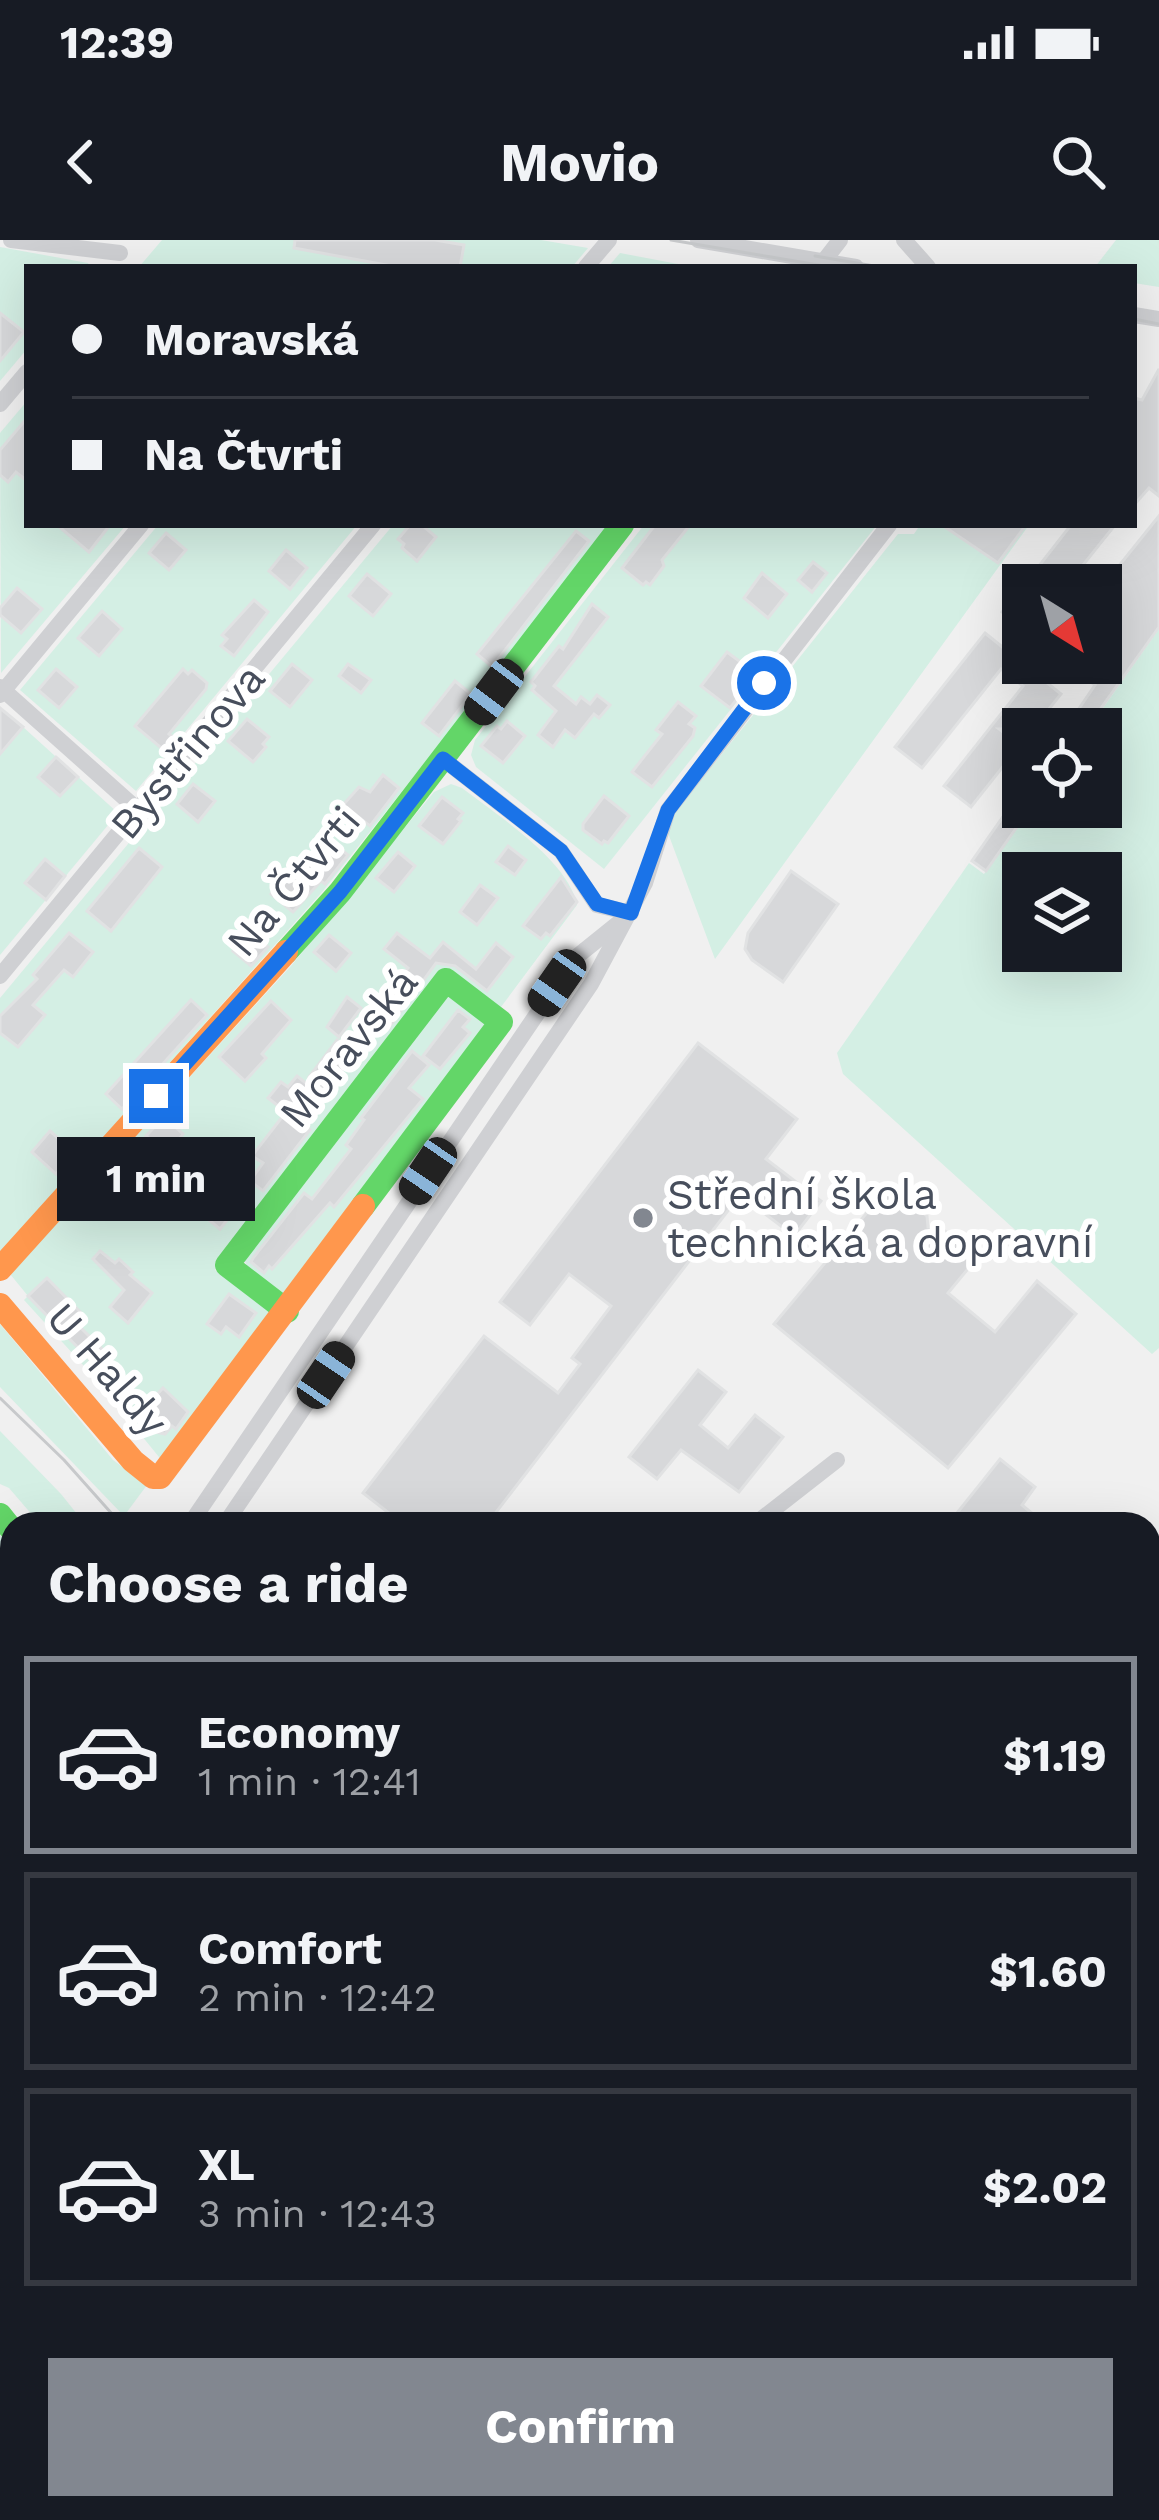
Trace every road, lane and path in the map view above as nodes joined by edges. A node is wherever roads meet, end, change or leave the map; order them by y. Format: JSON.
{"nodes":[{"id":1,"x":11,"y":240,"type":"edge"},
{"id":2,"x":609,"y":240,"type":"edge"},
{"id":3,"x":698,"y":240,"type":"edge"},
{"id":4,"x":840,"y":240,"type":"edge"},
{"id":5,"x":904,"y":240,"type":"edge"},
{"id":6,"x":120,"y":254,"type":"edge"},
{"id":7,"x":589,"y":264,"type":"edge"},
{"id":8,"x":821,"y":264,"type":"edge"},
{"id":9,"x":925,"y":264,"type":"edge"},
{"id":10,"x":24,"y":376,"type":"edge"},
{"id":11,"x":0,"y":404,"type":"edge"},
{"id":12,"x":138,"y":528,"type":"edge"},
{"id":13,"x":371,"y":528,"type":"edge"},
{"id":14,"x":620,"y":528,"type":"edge"},
{"id":15,"x":888,"y":528,"type":"edge"},
{"id":16,"x":1,"y":691,"type":"edge"},
{"id":17,"x":443,"y":759,"type":"junction"},
{"id":18,"x":138,"y":810,"type":"junction"},
{"id":19,"x":631,"y":913,"type":"junction"},
{"id":20,"x":0,"y":976,"type":"edge"},
{"id":21,"x":0,"y":1269,"type":"edge"},
{"id":22,"x":0,"y":1305,"type":"edge"},
{"id":23,"x":287,"y":1311,"type":"junction"},
{"id":24,"x":837,"y":1460,"type":"dead end"},
{"id":25,"x":160,"y":1477,"type":"joint"},
{"id":26,"x":198,"y":1512,"type":"edge"},
{"id":27,"x":233,"y":1512,"type":"edge"},
{"id":28,"x":770,"y":1512,"type":"edge"}],
"edges":[{"from":1,"to":6,"type":"street"},
{"from":2,"to":7,"type":"street"},
{"from":3,"to":8,"type":"street"},
{"from":4,"to":8,"type":"street"},
{"from":5,"to":9,"type":"street"},
{"from":10,"to":11,"type":"street"},
{"from":12,"to":16,"type":"street"},
{"from":13,"to":18,"type":"street","name":"Bystřinova"},
{"from":14,"to":17,"type":"main road","name":"Na Čtvrti"},
{"from":15,"to":19,"type":"street"},
{"from":16,"to":18,"type":"street"},
{"from":17,"to":19,"type":"street"},
{"from":17,"to":21,"type":"main road","name":"Na Čtvrti"},
{"from":18,"to":20,"type":"street","name":"Bystřinova"},
{"from":19,"to":26,"type":"street"},
{"from":19,"to":27,"type":"street"},
{"from":22,"to":25,"type":"main road","name":"U Haldy"},
{"from":23,"to":23,"type":"main road","name":"Moravská"},
{"from":23,"to":25,"type":"main road","name":"Moravská"},
{"from":24,"to":28,"type":"street"}]}
